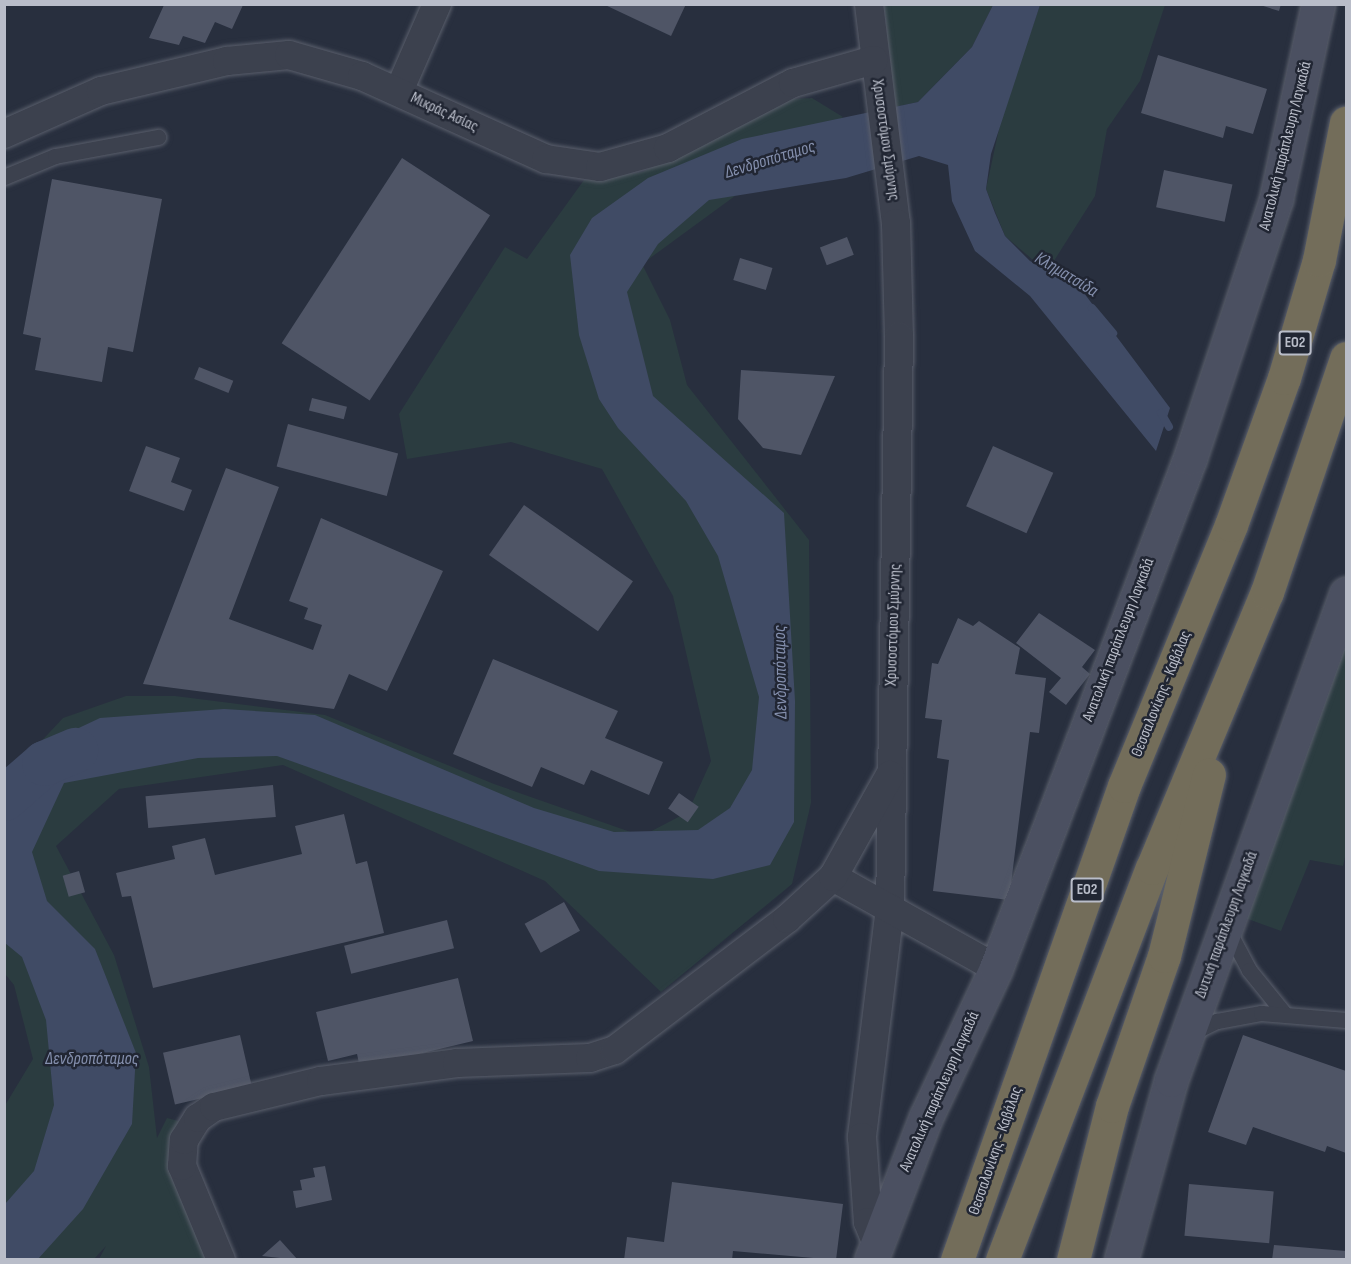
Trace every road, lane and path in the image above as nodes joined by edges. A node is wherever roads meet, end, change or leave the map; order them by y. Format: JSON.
{"nodes":[{"id":1,"x":437,"y":4,"type":"edge"},
{"id":2,"x":869,"y":4,"type":"edge"},
{"id":3,"x":1318,"y":4,"type":"edge"},
{"id":4,"x":874,"y":60,"type":"junction"},
{"id":5,"x":399,"y":91,"type":"junction"},
{"id":6,"x":1347,"y":123,"type":"edge"},
{"id":7,"x":4,"y":134,"type":"edge"},
{"id":8,"x":158,"y":137,"type":"dead end"},
{"id":9,"x":4,"y":177,"type":"edge"},
{"id":10,"x":1347,"y":358,"type":"edge"},
{"id":11,"x":1347,"y":594,"type":"edge"},
{"id":12,"x":1234,"y":676,"type":"junction"},
{"id":13,"x":891,"y":773,"type":"junction"},
{"id":14,"x":833,"y":877,"type":"junction"},
{"id":15,"x":890,"y":908,"type":"junction"},
{"id":16,"x":1226,"y":926,"type":"junction"},
{"id":17,"x":996,"y":968,"type":"junction"},
{"id":18,"x":1284,"y":1013,"type":"junction"},
{"id":19,"x":1347,"y":1020,"type":"edge"},
{"id":20,"x":1187,"y":1035,"type":"junction"},
{"id":21,"x":874,"y":1252,"type":"edge"},
{"id":22,"x":221,"y":1260,"type":"edge"},
{"id":23,"x":957,"y":1260,"type":"edge"},
{"id":24,"x":1002,"y":1260,"type":"edge"},
{"id":25,"x":1073,"y":1260,"type":"edge"},
{"id":26,"x":1120,"y":1260,"type":"edge"}],
"edges":[{"from":1,"to":5,"type":"street"},
{"from":2,"to":4,"type":"street","name":"Χρυσοστόμου Σμύρνης"},
{"from":3,"to":17,"type":"street","name":"Ανατολική παράπλευρη Λαγκαδά"},
{"from":4,"to":5,"type":"street","name":"Μικράς Ασίας"},
{"from":4,"to":13,"type":"street","name":"Χρυσοστόμου Σμύρνης"},
{"from":5,"to":7,"type":"street","name":"Μικράς Ασίας"},
{"from":6,"to":23,"type":"highway","name":"Θεσσαλονίκης - Καβάλας","number":"ΕΟ2"},
{"from":8,"to":9,"type":"lane"},
{"from":10,"to":12,"type":"highway"},
{"from":11,"to":16,"type":"street","name":"Δυτική παράπλευρη Λαγκαδά"},
{"from":12,"to":24,"type":"highway"},
{"from":12,"to":25,"type":"highway"},
{"from":13,"to":14,"type":"street"},
{"from":13,"to":15,"type":"street","name":"Χρυσοστόμου Σμύρνης"},
{"from":14,"to":15,"type":"street"},
{"from":14,"to":22,"type":"street"},
{"from":15,"to":17,"type":"street"},
{"from":15,"to":21,"type":"street","name":"Χρυσοστόμου Σμύρνης"},
{"from":16,"to":18,"type":"lane"},
{"from":16,"to":20,"type":"street","name":"Δυτική παράπλευρη Λαγκαδά"},
{"from":17,"to":21,"type":"street","name":"Ανατολική παράπλευρη Λαγκαδά"},
{"from":18,"to":19,"type":"lane"},
{"from":18,"to":20,"type":"lane"},
{"from":20,"to":26,"type":"street","name":"Δυτική παράπλευρη Λαγκαδά"}]}
